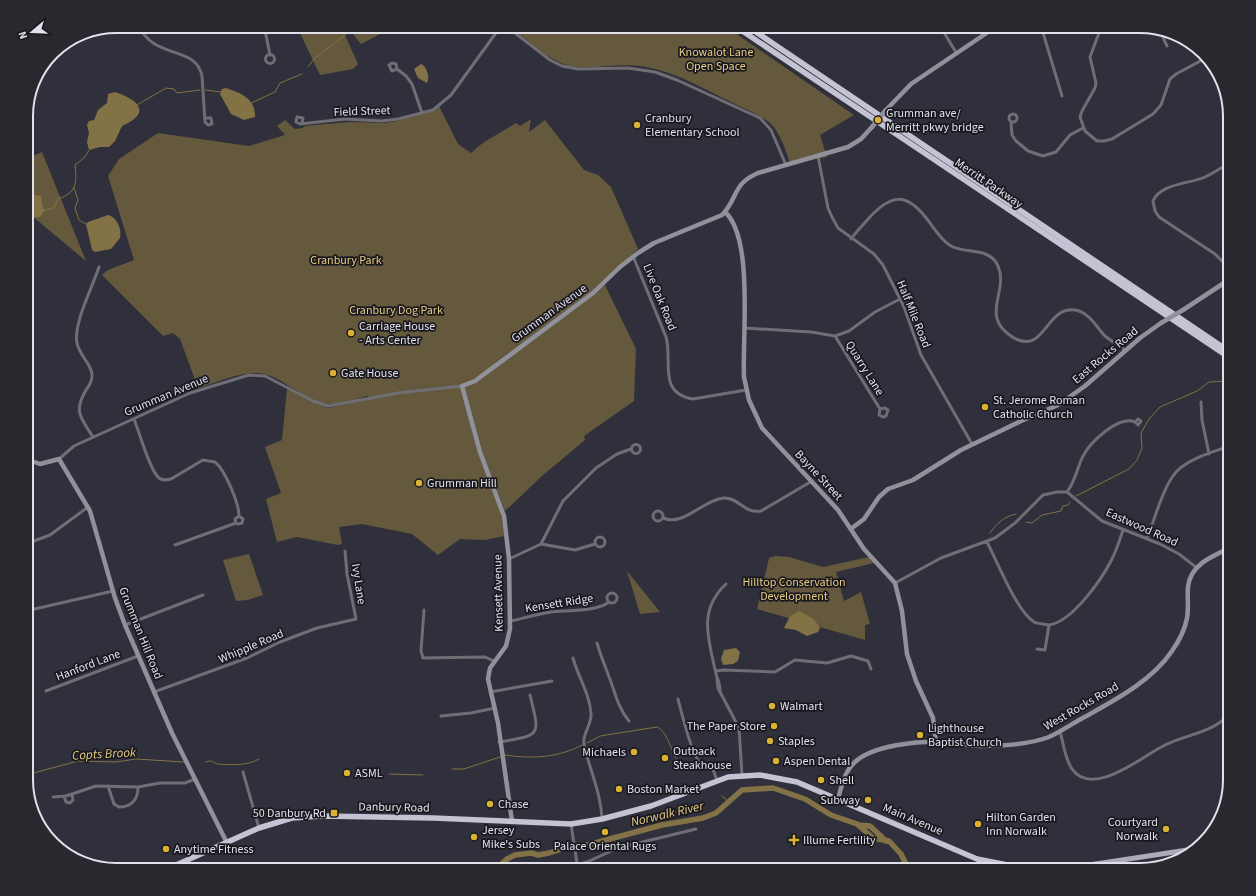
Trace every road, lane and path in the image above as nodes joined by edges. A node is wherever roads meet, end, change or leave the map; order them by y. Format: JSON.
{"nodes":[{"id":1,"x":142,"y":33,"type":"edge"},
{"id":2,"x":265,"y":33,"type":"edge"},
{"id":3,"x":496,"y":33,"type":"edge"},
{"id":4,"x":515,"y":33,"type":"edge"},
{"id":5,"x":745,"y":33,"type":"edge"},
{"id":6,"x":757,"y":33,"type":"edge"},
{"id":7,"x":944,"y":33,"type":"edge"},
{"id":8,"x":987,"y":33,"type":"edge"},
{"id":9,"x":1043,"y":33,"type":"edge"},
{"id":10,"x":1099,"y":33,"type":"edge"},
{"id":11,"x":1162,"y":36,"type":"edge"},
{"id":12,"x":1167,"y":46,"type":"dead end"},
{"id":13,"x":957,"y":54,"type":"junction"},
{"id":14,"x":270,"y":55,"type":"dead end"},
{"id":15,"x":1201,"y":60,"type":"edge"},
{"id":16,"x":397,"y":68,"type":"dead end"},
{"id":17,"x":1062,"y":96,"type":"dead end"},
{"id":18,"x":422,"y":113,"type":"junction"},
{"id":19,"x":206,"y":118,"type":"dead end"},
{"id":20,"x":1011,"y":122,"type":"dead end"},
{"id":21,"x":302,"y":123,"type":"dead end"},
{"id":22,"x":1083,"y":128,"type":"junction"},
{"id":23,"x":818,"y":156,"type":"junction"},
{"id":24,"x":786,"y":165,"type":"junction"},
{"id":25,"x":1223,"y":167,"type":"edge"},
{"id":26,"x":725,"y":212,"type":"junction"},
{"id":27,"x":851,"y":239,"type":"junction"},
{"id":28,"x":633,"y":256,"type":"junction"},
{"id":29,"x":1223,"y":263,"type":"edge"},
{"id":30,"x":99,"y":267,"type":"dead end"},
{"id":31,"x":1223,"y":284,"type":"edge"},
{"id":32,"x":900,"y":299,"type":"junction"},
{"id":33,"x":744,"y":328,"type":"junction"},
{"id":34,"x":835,"y":336,"type":"junction"},
{"id":35,"x":1223,"y":347,"type":"edge"},
{"id":36,"x":1125,"y":350,"type":"junction"},
{"id":37,"x":1223,"y":353,"type":"edge"},
{"id":38,"x":462,"y":386,"type":"junction"},
{"id":39,"x":746,"y":390,"type":"junction"},
{"id":40,"x":1201,"y":402,"type":"dead end"},
{"id":41,"x":880,"y":408,"type":"dead end"},
{"id":42,"x":134,"y":419,"type":"junction"},
{"id":43,"x":1135,"y":422,"type":"dead end"},
{"id":44,"x":93,"y":437,"type":"junction"},
{"id":45,"x":972,"y":444,"type":"junction"},
{"id":46,"x":631,"y":449,"type":"dead end"},
{"id":47,"x":1223,"y":449,"type":"edge"},
{"id":48,"x":1209,"y":454,"type":"junction"},
{"id":49,"x":58,"y":459,"type":"junction"},
{"id":50,"x":33,"y":462,"type":"edge"},
{"id":51,"x":812,"y":481,"type":"junction"},
{"id":52,"x":1067,"y":492,"type":"junction"},
{"id":53,"x":88,"y":507,"type":"junction"},
{"id":54,"x":240,"y":516,"type":"junction"},
{"id":55,"x":663,"y":518,"type":"dead end"},
{"id":56,"x":236,"y":523,"type":"junction"},
{"id":57,"x":852,"y":528,"type":"junction"},
{"id":58,"x":1123,"y":530,"type":"junction"},
{"id":59,"x":1147,"y":538,"type":"junction"},
{"id":60,"x":33,"y":541,"type":"edge"},
{"id":61,"x":987,"y":542,"type":"junction"},
{"id":62,"x":541,"y":544,"type":"junction"},
{"id":63,"x":595,"y":544,"type":"dead end"},
{"id":64,"x":175,"y":545,"type":"dead end"},
{"id":65,"x":345,"y":551,"type":"dead end"},
{"id":66,"x":1223,"y":551,"type":"edge"},
{"id":67,"x":508,"y":560,"type":"junction"},
{"id":68,"x":1197,"y":568,"type":"junction"},
{"id":69,"x":895,"y":583,"type":"junction"},
{"id":70,"x":726,"y":584,"type":"dead end"},
{"id":71,"x":113,"y":591,"type":"junction"},
{"id":72,"x":203,"y":595,"type":"dead end"},
{"id":73,"x":609,"y":602,"type":"dead end"},
{"id":74,"x":33,"y":609,"type":"edge"},
{"id":75,"x":424,"y":610,"type":"dead end"},
{"id":76,"x":356,"y":619,"type":"joint"},
{"id":77,"x":511,"y":621,"type":"junction"},
{"id":78,"x":125,"y":625,"type":"junction"},
{"id":79,"x":1049,"y":625,"type":"junction"},
{"id":80,"x":597,"y":643,"type":"dead end"},
{"id":81,"x":1037,"y":649,"type":"dead end"},
{"id":82,"x":138,"y":656,"type":"junction"},
{"id":83,"x":573,"y":658,"type":"dead end"},
{"id":84,"x":494,"y":661,"type":"junction"},
{"id":85,"x":871,"y":669,"type":"dead end"},
{"id":86,"x":716,"y":671,"type":"junction"},
{"id":87,"x":552,"y":681,"type":"dead end"},
{"id":88,"x":46,"y":691,"type":"dead end"},
{"id":89,"x":154,"y":692,"type":"junction"},
{"id":90,"x":490,"y":692,"type":"junction"},
{"id":91,"x":530,"y":695,"type":"dead end"},
{"id":92,"x":678,"y":699,"type":"dead end"},
{"id":93,"x":495,"y":708,"type":"junction"},
{"id":94,"x":441,"y":716,"type":"dead end"},
{"id":95,"x":1223,"y":720,"type":"edge"},
{"id":96,"x":629,"y":721,"type":"dead end"},
{"id":97,"x":1060,"y":731,"type":"junction"},
{"id":98,"x":500,"y":742,"type":"junction"},
{"id":99,"x":936,"y":742,"type":"junction"},
{"id":100,"x":243,"y":772,"type":"dead end"},
{"id":101,"x":742,"y":775,"type":"junction"},
{"id":102,"x":195,"y":779,"type":"junction"},
{"id":103,"x":717,"y":780,"type":"junction"},
{"id":104,"x":108,"y":786,"type":"junction"},
{"id":105,"x":138,"y":787,"type":"junction"},
{"id":106,"x":72,"y":794,"type":"junction"},
{"id":107,"x":64,"y":796,"type":"junction"},
{"id":108,"x":53,"y":797,"type":"dead end"},
{"id":109,"x":838,"y":799,"type":"junction"},
{"id":110,"x":631,"y":812,"type":"joint"},
{"id":111,"x":602,"y":819,"type":"junction"},
{"id":112,"x":512,"y":821,"type":"junction"},
{"id":113,"x":571,"y":824,"type":"junction"},
{"id":114,"x":259,"y":828,"type":"junction"},
{"id":115,"x":696,"y":829,"type":"dead end"},
{"id":116,"x":227,"y":843,"type":"junction"},
{"id":117,"x":1184,"y":850,"type":"edge"},
{"id":118,"x":181,"y":863,"type":"edge"},
{"id":119,"x":577,"y":863,"type":"edge"},
{"id":120,"x":584,"y":863,"type":"edge"},
{"id":121,"x":998,"y":863,"type":"edge"},
{"id":122,"x":1102,"y":863,"type":"edge"}],
"edges":[{"from":1,"to":19,"type":"street"},
{"from":2,"to":14,"type":"street"},
{"from":3,"to":18,"type":"street","name":"Field Street"},
{"from":4,"to":24,"type":"street"},
{"from":5,"to":37,"type":"highway","name":"Merritt Parkway"},
{"from":6,"to":35,"type":"highway","name":"Merritt Parkway"},
{"from":7,"to":13,"type":"street"},
{"from":8,"to":13,"type":"street"},
{"from":9,"to":17,"type":"street"},
{"from":10,"to":22,"type":"street"},
{"from":11,"to":12,"type":"street"},
{"from":13,"to":23,"type":"street","bridge":true},
{"from":15,"to":22,"type":"street"},
{"from":16,"to":18,"type":"street"},
{"from":18,"to":21,"type":"street","name":"Field Street"},
{"from":20,"to":22,"type":"street"},
{"from":23,"to":24,"type":"street"},
{"from":23,"to":27,"type":"street","name":"Half Mile Road"},
{"from":24,"to":26,"type":"street"},
{"from":25,"to":29,"type":"street"},
{"from":26,"to":28,"type":"street","name":"Grumman Avenue"},
{"from":26,"to":33,"type":"street","name":"Bayne Street"},
{"from":27,"to":32,"type":"street","name":"Half Mile Road"},
{"from":27,"to":36,"type":"street"},
{"from":28,"to":38,"type":"street","name":"Grumman Avenue"},
{"from":28,"to":39,"type":"street","name":"Live Oak Road"},
{"from":30,"to":44,"type":"street"},
{"from":31,"to":36,"type":"street","name":"East Rocks Road","bridge":true},
{"from":32,"to":34,"type":"street"},
{"from":32,"to":45,"type":"street","name":"Half Mile Road"},
{"from":33,"to":34,"type":"street"},
{"from":33,"to":39,"type":"street","name":"Bayne Street"},
{"from":34,"to":41,"type":"street","name":"Quarry Lane"},
{"from":36,"to":45,"type":"street","name":"East Rocks Road"},
{"from":38,"to":42,"type":"street","name":"Grumman Avenue"},
{"from":38,"to":67,"type":"street","name":"Kensett Avenue"},
{"from":39,"to":51,"type":"street","name":"Bayne Street"},
{"from":40,"to":48,"type":"street"},
{"from":42,"to":44,"type":"street","name":"Grumman Avenue"},
{"from":42,"to":54,"type":"street"},
{"from":43,"to":52,"type":"street"},
{"from":44,"to":49,"type":"street","name":"Grumman Avenue"},
{"from":45,"to":57,"type":"street","name":"East Rocks Road"},
{"from":46,"to":62,"type":"street"},
{"from":47,"to":48,"type":"street"},
{"from":48,"to":59,"type":"street"},
{"from":49,"to":50,"type":"street"},
{"from":49,"to":53,"type":"street","name":"Grumman Hill Road"},
{"from":51,"to":55,"type":"street"},
{"from":51,"to":57,"type":"street","name":"Bayne Street"},
{"from":52,"to":58,"type":"street","name":"Eastwood Road"},
{"from":52,"to":61,"type":"street"},
{"from":53,"to":60,"type":"street"},
{"from":53,"to":71,"type":"street","name":"Grumman Hill Road"},
{"from":54,"to":56,"type":"street"},
{"from":54,"to":56,"type":"street"},
{"from":56,"to":64,"type":"street"},
{"from":57,"to":69,"type":"street","name":"Bayne Street"},
{"from":58,"to":59,"type":"street","name":"Eastwood Road"},
{"from":58,"to":79,"type":"street"},
{"from":59,"to":68,"type":"street","name":"Eastwood Road"},
{"from":61,"to":69,"type":"street"},
{"from":61,"to":79,"type":"street"},
{"from":62,"to":63,"type":"street"},
{"from":62,"to":67,"type":"street"},
{"from":65,"to":76,"type":"street","name":"Ivy Lane"},
{"from":66,"to":68,"type":"street","name":"West Rocks Road"},
{"from":67,"to":77,"type":"street","name":"Kensett Avenue"},
{"from":68,"to":97,"type":"street","name":"West Rocks Road"},
{"from":69,"to":99,"type":"street","name":"Bayne Street"},
{"from":70,"to":86,"type":"street"},
{"from":71,"to":74,"type":"street"},
{"from":71,"to":78,"type":"street","name":"Grumman Hill Road"},
{"from":72,"to":78,"type":"street"},
{"from":73,"to":77,"type":"street","name":"Kensett Ridge"},
{"from":75,"to":84,"type":"street"},
{"from":76,"to":89,"type":"street","name":"Whipple Road"},
{"from":77,"to":84,"type":"street","name":"Kensett Avenue"},
{"from":78,"to":82,"type":"street","name":"Grumman Hill Road"},
{"from":79,"to":81,"type":"street"},
{"from":80,"to":96,"type":"street"},
{"from":82,"to":88,"type":"street","name":"Hanford Lane"},
{"from":82,"to":89,"type":"street","name":"Grumman Hill Road"},
{"from":83,"to":111,"type":"street"},
{"from":84,"to":90,"type":"street","name":"Kensett Avenue"},
{"from":85,"to":86,"type":"street"},
{"from":86,"to":101,"type":"street"},
{"from":87,"to":90,"type":"street"},
{"from":89,"to":102,"type":"street","name":"Grumman Hill Road"},
{"from":90,"to":93,"type":"street","name":"Kensett Avenue"},
{"from":91,"to":98,"type":"street"},
{"from":92,"to":103,"type":"street"},
{"from":93,"to":94,"type":"street"},
{"from":93,"to":98,"type":"street","name":"Kensett Avenue"},
{"from":95,"to":97,"type":"street"},
{"from":97,"to":99,"type":"street","name":"West Rocks Road"},
{"from":98,"to":112,"type":"street","name":"Kensett Avenue"},
{"from":99,"to":109,"type":"street","name":"West Rocks Road"},
{"from":100,"to":114,"type":"street"},
{"from":101,"to":103,"type":"highway","name":"Main Avenue"},
{"from":101,"to":109,"type":"highway","name":"Main Avenue"},
{"from":102,"to":105,"type":"street"},
{"from":102,"to":116,"type":"street","name":"Grumman Hill Road"},
{"from":103,"to":110,"type":"highway","name":"Main Avenue"},
{"from":104,"to":105,"type":"street"},
{"from":104,"to":105,"type":"street"},
{"from":104,"to":106,"type":"street"},
{"from":106,"to":107,"type":"street"},
{"from":106,"to":107,"type":"street"},
{"from":107,"to":108,"type":"street"},
{"from":109,"to":121,"type":"highway","name":"Main Avenue"},
{"from":110,"to":111,"type":"highway","name":"Danbury Road"},
{"from":111,"to":113,"type":"highway","name":"Danbury Road"},
{"from":112,"to":113,"type":"highway","name":"Danbury Road"},
{"from":112,"to":114,"type":"highway","name":"Danbury Road"},
{"from":113,"to":119,"type":"street"},
{"from":114,"to":116,"type":"highway","name":"Danbury Road"},
{"from":115,"to":120,"type":"street"},
{"from":116,"to":118,"type":"highway","name":"Danbury Road"},
{"from":117,"to":122,"type":"main road","name":"Main Avenue"}]}
